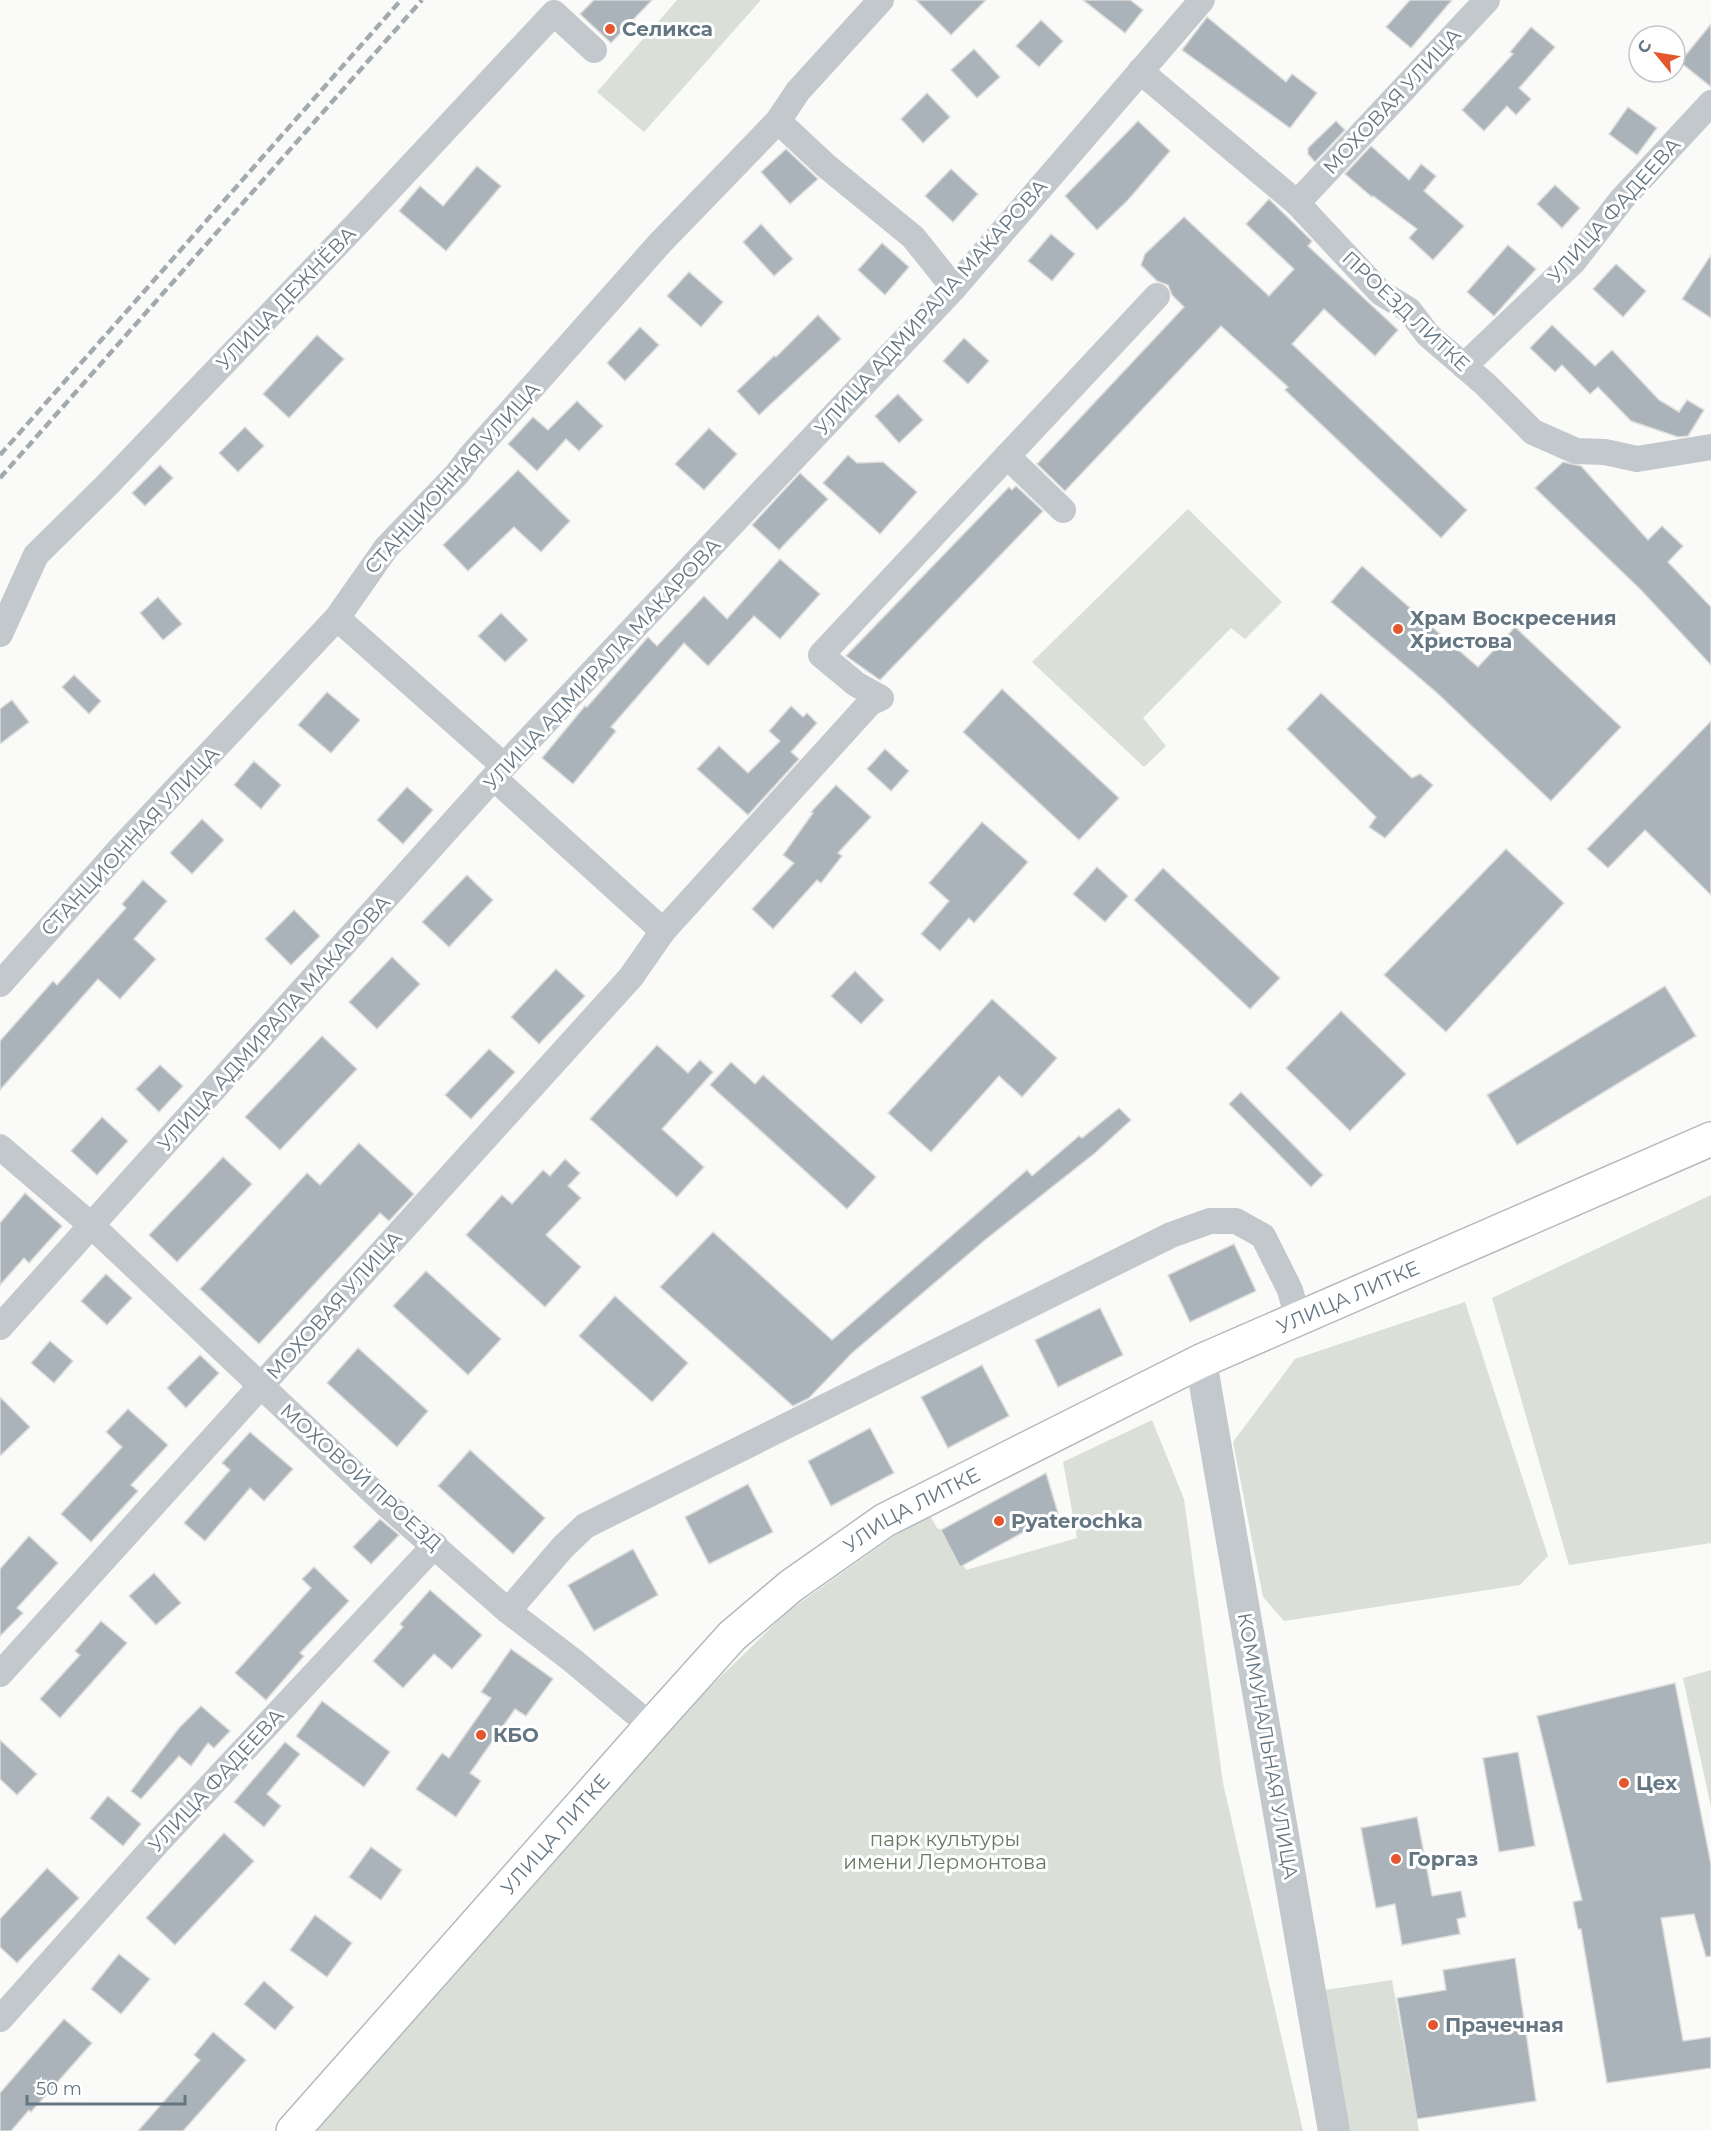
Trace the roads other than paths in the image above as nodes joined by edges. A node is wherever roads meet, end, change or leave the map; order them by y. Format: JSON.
{"nodes":[{"id":1,"x":881,"y":0,"type":"edge"},
{"id":2,"x":1202,"y":0,"type":"edge"},
{"id":3,"x":1487,"y":0,"type":"edge"},
{"id":4,"x":594,"y":50,"type":"dead end"},
{"id":5,"x":1140,"y":71,"type":"junction"},
{"id":6,"x":1711,"y":103,"type":"edge"},
{"id":7,"x":778,"y":121,"type":"junction"},
{"id":8,"x":1297,"y":203,"type":"junction"},
{"id":9,"x":954,"y":288,"type":"junction"},
{"id":10,"x":1156,"y":296,"type":"dead end"},
{"id":11,"x":1464,"y":366,"type":"junction"},
{"id":12,"x":1709,"y":443,"type":"edge"},
{"id":13,"x":1007,"y":456,"type":"junction"},
{"id":14,"x":1063,"y":510,"type":"dead end"},
{"id":15,"x":337,"y":618,"type":"junction"},
{"id":16,"x":0,"y":634,"type":"edge"},
{"id":17,"x":499,"y":773,"type":"junction"},
{"id":18,"x":663,"y":931,"type":"junction"},
{"id":19,"x":0,"y":984,"type":"edge"},
{"id":20,"x":1711,"y":1139,"type":"edge"},
{"id":21,"x":0,"y":1147,"type":"edge"},
{"id":22,"x":91,"y":1225,"type":"junction"},
{"id":23,"x":1298,"y":1319,"type":"junction"},
{"id":24,"x":0,"y":1327,"type":"edge"},
{"id":25,"x":1201,"y":1361,"type":"junction"},
{"id":26,"x":261,"y":1386,"type":"junction"},
{"id":27,"x":435,"y":1545,"type":"junction"},
{"id":28,"x":508,"y":1611,"type":"junction"},
{"id":29,"x":0,"y":1674,"type":"edge"},
{"id":30,"x":651,"y":1726,"type":"junction"},
{"id":31,"x":0,"y":2019,"type":"edge"},
{"id":32,"x":293,"y":2131,"type":"edge"},
{"id":33,"x":1334,"y":2131,"type":"edge"}],
"edges":[{"from":1,"to":7,"type":"street","name":"СТАНЦИОННАЯ УЛИЦА"},
{"from":2,"to":5,"type":"street","name":"УЛИЦА АДМИРАЛА МАКАРОВА"},
{"from":3,"to":8,"type":"street","name":"МОХОВАЯ УЛИЦА"},
{"from":4,"to":16,"type":"street","name":"УЛИЦА ДЕЖНЁВА"},
{"from":5,"to":8,"type":"street","name":"ПРОЕЗД ЛИТКЕ"},
{"from":5,"to":9,"type":"street","name":"УЛИЦА АДМИРАЛА МАКАРОВА"},
{"from":6,"to":11,"type":"street","name":"УЛИЦА ФАДЕЕВА"},
{"from":7,"to":9,"type":"street"},
{"from":7,"to":15,"type":"street","name":"СТАНЦИОННАЯ УЛИЦА"},
{"from":8,"to":11,"type":"street","name":"ПРОЕЗД ЛИТКЕ"},
{"from":9,"to":17,"type":"street","name":"УЛИЦА АДМИРАЛА МАКАРОВА"},
{"from":10,"to":13,"type":"street"},
{"from":11,"to":12,"type":"street","name":"ПРОЕЗД ЛИТКЕ"},
{"from":13,"to":14,"type":"street"},
{"from":13,"to":18,"type":"street","name":"МОХОВАЯ УЛИЦА"},
{"from":15,"to":17,"type":"street"},
{"from":15,"to":19,"type":"street","name":"СТАНЦИОННАЯ УЛИЦА"},
{"from":17,"to":18,"type":"street"},
{"from":17,"to":22,"type":"street","name":"УЛИЦА АДМИРАЛА МАКАРОВА"},
{"from":18,"to":26,"type":"street","name":"МОХОВАЯ УЛИЦА"},
{"from":20,"to":23,"type":"main road","name":"УЛИЦА ЛИТКЕ"},
{"from":21,"to":22,"type":"street","name":"МОХОВОЙ ПРОЕЗД"},
{"from":22,"to":24,"type":"street","name":"УЛИЦА АДМИРАЛА МАКАРОВА"},
{"from":22,"to":26,"type":"street","name":"МОХОВОЙ ПРОЕЗД"},
{"from":23,"to":25,"type":"main road","name":"УЛИЦА ЛИТКЕ"},
{"from":23,"to":28,"type":"street"},
{"from":25,"to":30,"type":"main road","name":"УЛИЦА ЛИТКЕ"},
{"from":25,"to":33,"type":"street","name":"КОММУНАЛЬНАЯ УЛИЦА"},
{"from":26,"to":27,"type":"street","name":"МОХОВОЙ ПРОЕЗД"},
{"from":26,"to":29,"type":"street","name":"МОХОВАЯ УЛИЦА"},
{"from":27,"to":28,"type":"street","name":"МОХОВОЙ ПРОЕЗД"},
{"from":27,"to":31,"type":"street","name":"УЛИЦА ФАДЕЕВА"},
{"from":28,"to":30,"type":"street","name":"МОХОВОЙ ПРОЕЗД"},
{"from":30,"to":32,"type":"main road","name":"УЛИЦА ЛИТКЕ"}]}
